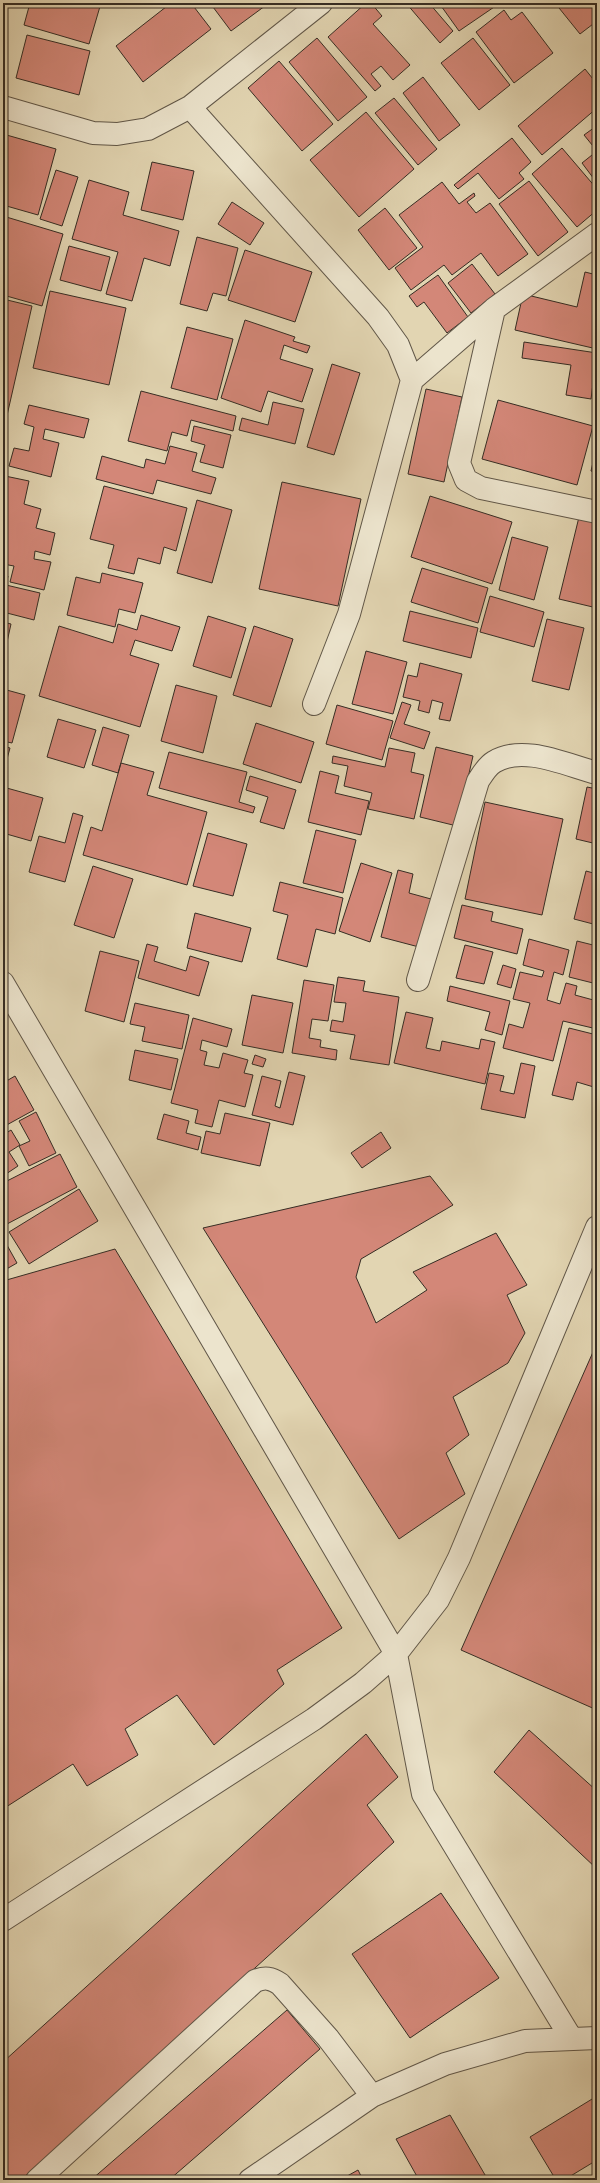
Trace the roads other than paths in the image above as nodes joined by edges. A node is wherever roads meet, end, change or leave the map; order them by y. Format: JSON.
{"nodes":[{"id":1,"x":321,"y":3,"type":"edge"},
{"id":2,"x":3,"y":107,"type":"edge"},
{"id":3,"x":190,"y":107,"type":"junction"},
{"id":4,"x":597,"y":234,"type":"edge"},
{"id":5,"x":494,"y":309,"type":"junction"},
{"id":6,"x":412,"y":380,"type":"junction"},
{"id":7,"x":597,"y":512,"type":"edge"},
{"id":8,"x":314,"y":704,"type":"dead end"},
{"id":9,"x":597,"y":773,"type":"edge"},
{"id":10,"x":418,"y":980,"type":"dead end"},
{"id":11,"x":3,"y":983,"type":"edge"},
{"id":12,"x":597,"y":1227,"type":"edge"},
{"id":13,"x":396,"y":1654,"type":"junction"},
{"id":14,"x":3,"y":1920,"type":"edge"},
{"id":15,"x":571,"y":2038,"type":"junction"},
{"id":16,"x":597,"y":2038,"type":"edge"},
{"id":17,"x":372,"y":2096,"type":"junction"},
{"id":18,"x":37,"y":2180,"type":"edge"},
{"id":19,"x":250,"y":2180,"type":"edge"}],
"edges":[{"from":1,"to":3,"type":"street"},
{"from":2,"to":3,"type":"street"},
{"from":3,"to":6,"type":"street"},
{"from":4,"to":5,"type":"street"},
{"from":5,"to":6,"type":"street"},
{"from":5,"to":7,"type":"street"},
{"from":6,"to":8,"type":"street"},
{"from":9,"to":10,"type":"street"},
{"from":11,"to":13,"type":"street"},
{"from":12,"to":13,"type":"street"},
{"from":13,"to":14,"type":"street"},
{"from":13,"to":15,"type":"street"},
{"from":15,"to":16,"type":"street"},
{"from":15,"to":17,"type":"street"},
{"from":17,"to":18,"type":"street"},
{"from":17,"to":19,"type":"street"}]}
